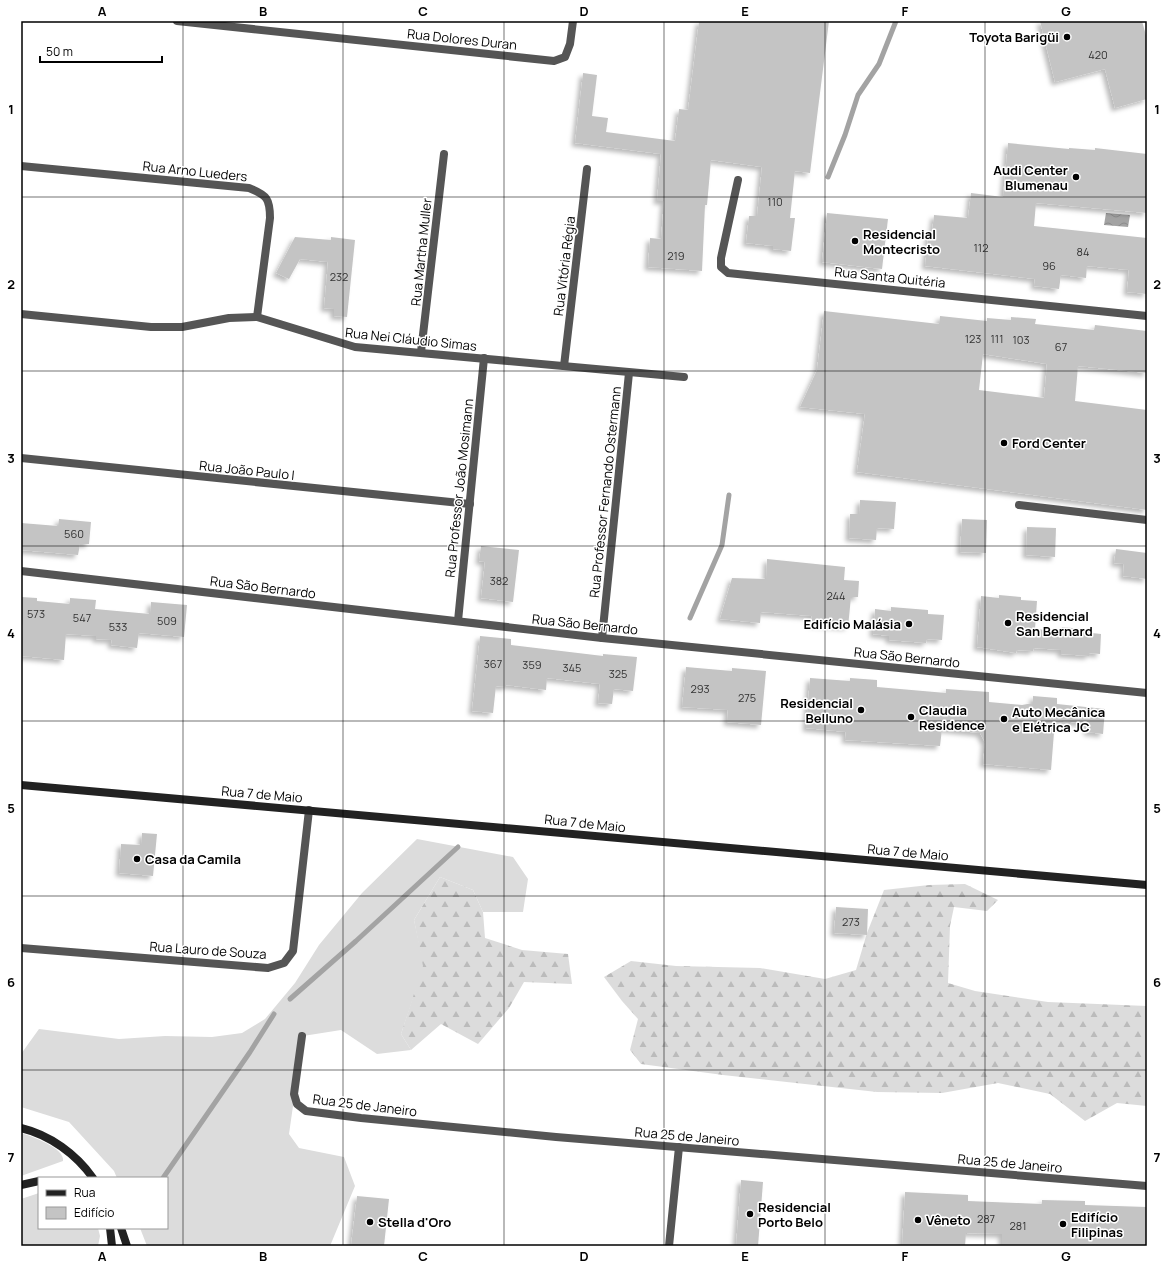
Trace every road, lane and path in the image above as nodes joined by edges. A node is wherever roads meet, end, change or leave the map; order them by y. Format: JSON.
{"nodes":[{"id":1,"x":177,"y":21,"type":"edge"},
{"id":2,"x":572,"y":21,"type":"edge"},
{"id":3,"x":444,"y":154,"type":"dead end"},
{"id":4,"x":21,"y":166,"type":"edge"},
{"id":5,"x":587,"y":169,"type":"dead end"},
{"id":6,"x":738,"y":180,"type":"dead end"},
{"id":7,"x":21,"y":314,"type":"edge"},
{"id":8,"x":1147,"y":316,"type":"edge"},
{"id":9,"x":257,"y":317,"type":"junction"},
{"id":10,"x":421,"y":352,"type":"junction"},
{"id":11,"x":484,"y":358,"type":"junction"},
{"id":12,"x":564,"y":366,"type":"junction"},
{"id":13,"x":629,"y":373,"type":"junction"},
{"id":14,"x":684,"y":377,"type":"dead end"},
{"id":15,"x":21,"y":458,"type":"edge"},
{"id":16,"x":470,"y":504,"type":"junction"},
{"id":17,"x":1019,"y":505,"type":"dead end"},
{"id":18,"x":1147,"y":520,"type":"edge"},
{"id":19,"x":21,"y":571,"type":"edge"},
{"id":20,"x":458,"y":621,"type":"junction"},
{"id":21,"x":602,"y":638,"type":"junction"},
{"id":22,"x":1147,"y":693,"type":"edge"},
{"id":23,"x":21,"y":785,"type":"edge"},
{"id":24,"x":309,"y":810,"type":"junction"},
{"id":25,"x":1147,"y":885,"type":"edge"},
{"id":26,"x":21,"y":948,"type":"edge"},
{"id":27,"x":302,"y":1036,"type":"dead end"},
{"id":28,"x":21,"y":1128,"type":"edge"},
{"id":29,"x":679,"y":1147,"type":"junction"},
{"id":30,"x":92,"y":1177,"type":"edge"},
{"id":31,"x":38,"y":1181,"type":"edge"},
{"id":32,"x":21,"y":1185,"type":"edge"},
{"id":33,"x":1147,"y":1186,"type":"edge"},
{"id":34,"x":110,"y":1229,"type":"edge"},
{"id":35,"x":121,"y":1229,"type":"edge"},
{"id":36,"x":112,"y":1246,"type":"edge"},
{"id":37,"x":127,"y":1246,"type":"edge"},
{"id":38,"x":669,"y":1246,"type":"edge"}],
"edges":[{"from":1,"to":2,"type":"street","name":"Rua Dolores Duran"},
{"from":3,"to":10,"type":"street","name":"Rua Martha Muller"},
{"from":4,"to":9,"type":"street","name":"Rua Arno Lueders"},
{"from":5,"to":12,"type":"street","name":"Rua Vitória Régia"},
{"from":6,"to":8,"type":"street","name":"Rua Santa Quitéria"},
{"from":7,"to":9,"type":"street","name":"Rua Nei Cláudio Simas"},
{"from":9,"to":10,"type":"street","name":"Rua Nei Cláudio Simas"},
{"from":10,"to":11,"type":"street","name":"Rua Nei Cláudio Simas"},
{"from":11,"to":12,"type":"street","name":"Rua Nei Cláudio Simas"},
{"from":11,"to":16,"type":"street","name":"Rua Professor João Mosimann"},
{"from":12,"to":13,"type":"street","name":"Rua Nei Cláudio Simas"},
{"from":13,"to":14,"type":"street","name":"Rua Nei Cláudio Simas"},
{"from":13,"to":21,"type":"street","name":"Rua Professor Fernando Ostermann"},
{"from":15,"to":16,"type":"street","name":"Rua João Paulo I"},
{"from":16,"to":20,"type":"street","name":"Rua Professor João Mosimann"},
{"from":17,"to":18,"type":"street"},
{"from":19,"to":20,"type":"street","name":"Rua São Bernardo"},
{"from":20,"to":21,"type":"street","name":"Rua São Bernardo"},
{"from":21,"to":22,"type":"street","name":"Rua São Bernardo"},
{"from":23,"to":24,"type":"street","name":"Rua 7 de Maio"},
{"from":24,"to":25,"type":"street","name":"Rua 7 de Maio"},
{"from":24,"to":26,"type":"street","name":"Rua Lauro de Souza"},
{"from":27,"to":29,"type":"street","name":"Rua 25 de Janeiro"},
{"from":28,"to":30,"type":"street"},
{"from":29,"to":33,"type":"street","name":"Rua 25 de Janeiro"},
{"from":29,"to":38,"type":"street"},
{"from":31,"to":32,"type":"street"},
{"from":34,"to":36,"type":"street"},
{"from":35,"to":37,"type":"street"}]}
